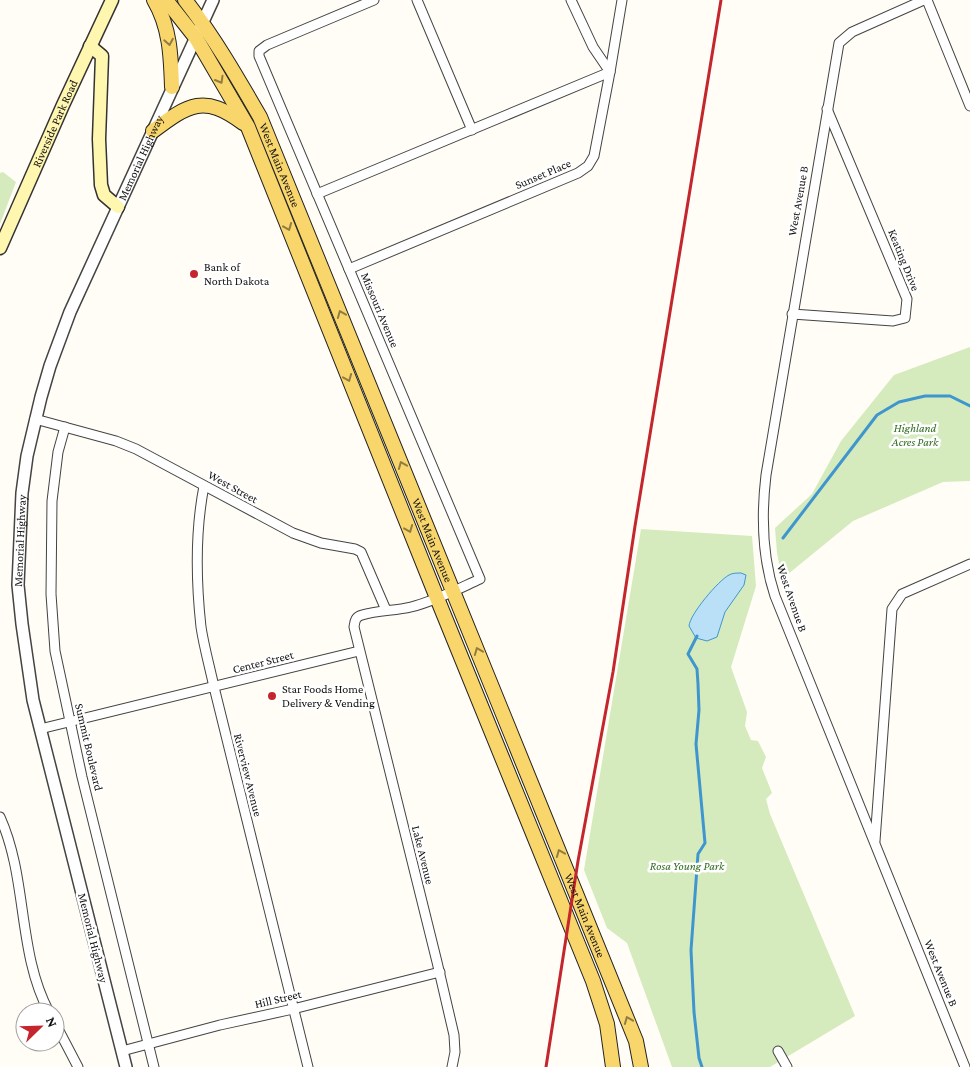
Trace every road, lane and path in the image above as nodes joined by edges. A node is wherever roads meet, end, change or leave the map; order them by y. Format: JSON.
{"nodes":[{"id":1,"x":112,"y":0,"type":"edge"},
{"id":2,"x":154,"y":0,"type":"edge"},
{"id":3,"x":166,"y":0,"type":"edge"},
{"id":4,"x":185,"y":0,"type":"edge"},
{"id":5,"x":213,"y":0,"type":"edge"},
{"id":6,"x":374,"y":0,"type":"edge"},
{"id":7,"x":417,"y":0,"type":"edge"},
{"id":8,"x":572,"y":0,"type":"edge"},
{"id":9,"x":622,"y":0,"type":"edge"},
{"id":10,"x":925,"y":0,"type":"edge"},
{"id":11,"x":203,"y":22,"type":"junction"},
{"id":12,"x":196,"y":38,"type":"junction"},
{"id":13,"x":90,"y":46,"type":"junction"},
{"id":14,"x":610,"y":72,"type":"junction"},
{"id":15,"x":172,"y":87,"type":"junction"},
{"id":16,"x":970,"y":106,"type":"edge"},
{"id":17,"x":827,"y":109,"type":"junction"},
{"id":18,"x":248,"y":127,"type":"junction"},
{"id":19,"x":472,"y":130,"type":"junction"},
{"id":20,"x":153,"y":131,"type":"junction"},
{"id":21,"x":317,"y":194,"type":"junction"},
{"id":22,"x":118,"y":207,"type":"junction"},
{"id":23,"x":0,"y":248,"type":"edge"},
{"id":24,"x":349,"y":269,"type":"junction"},
{"id":25,"x":792,"y":314,"type":"junction"},
{"id":26,"x":35,"y":420,"type":"junction"},
{"id":27,"x":65,"y":427,"type":"junction"},
{"id":28,"x":204,"y":486,"type":"junction"},
{"id":29,"x":970,"y":564,"type":"edge"},
{"id":30,"x":454,"y":591,"type":"junction"},
{"id":31,"x":437,"y":598,"type":"junction"},
{"id":32,"x":386,"y":610,"type":"junction"},
{"id":33,"x":359,"y":651,"type":"junction"},
{"id":34,"x":214,"y":687,"type":"junction"},
{"id":35,"x":70,"y":722,"type":"junction"},
{"id":36,"x":40,"y":729,"type":"junction"},
{"id":37,"x":0,"y":817,"type":"edge"},
{"id":38,"x":875,"y":844,"type":"junction"},
{"id":39,"x":440,"y":972,"type":"junction"},
{"id":40,"x":45,"y":1002,"type":"edge"},
{"id":41,"x":293,"y":1009,"type":"junction"},
{"id":42,"x":607,"y":1024,"type":"junction"},
{"id":43,"x":636,"y":1041,"type":"junction"},
{"id":44,"x":65,"y":1042,"type":"edge"},
{"id":45,"x":148,"y":1044,"type":"junction"},
{"id":46,"x":122,"y":1050,"type":"junction"},
{"id":47,"x":778,"y":1052,"type":"dead end"},
{"id":48,"x":78,"y":1067,"type":"edge"},
{"id":49,"x":126,"y":1067,"type":"edge"},
{"id":50,"x":154,"y":1067,"type":"edge"},
{"id":51,"x":308,"y":1067,"type":"edge"},
{"id":52,"x":452,"y":1067,"type":"edge"},
{"id":53,"x":613,"y":1067,"type":"edge"},
{"id":54,"x":620,"y":1067,"type":"edge"},
{"id":55,"x":641,"y":1067,"type":"edge"},
{"id":56,"x":648,"y":1067,"type":"edge"},
{"id":57,"x":787,"y":1067,"type":"edge"},
{"id":58,"x":966,"y":1067,"type":"edge"}],
"edges":[{"from":1,"to":13,"type":"main road","name":"Riverside Park Road"},
{"from":2,"to":15,"type":"main road","one_way":true},
{"from":3,"to":12,"type":"main road"},
{"from":4,"to":11,"type":"main road"},
{"from":5,"to":11,"type":"street","name":"Memorial Highway"},
{"from":6,"to":21,"type":"street","name":"Missouri Avenue"},
{"from":7,"to":19,"type":"street"},
{"from":8,"to":14,"type":"street"},
{"from":9,"to":14,"type":"street","name":"Sunset Place"},
{"from":10,"to":16,"type":"street"},
{"from":10,"to":17,"type":"street","name":"West Avenue B"},
{"from":11,"to":12,"type":"street","name":"Memorial Highway"},
{"from":30,"to":11,"type":"main road","name":"West Main Avenue","one_way":true},
{"from":12,"to":15,"type":"street","name":"Memorial Highway"},
{"from":12,"to":18,"type":"main road","name":"West Main Avenue","one_way":true},
{"from":13,"to":22,"type":"main road"},
{"from":13,"to":23,"type":"main road","name":"Riverside Park Road"},
{"from":14,"to":19,"type":"street"},
{"from":14,"to":24,"type":"street","name":"Sunset Place"},
{"from":15,"to":20,"type":"street","name":"Memorial Highway"},
{"from":17,"to":25,"type":"street","name":"West Avenue B"},
{"from":17,"to":25,"type":"street","name":"Keating Drive"},
{"from":18,"to":20,"type":"main road"},
{"from":18,"to":31,"type":"main road","name":"West Main Avenue","one_way":true},
{"from":19,"to":21,"type":"street"},
{"from":20,"to":22,"type":"street","name":"Memorial Highway"},
{"from":21,"to":24,"type":"street","name":"Missouri Avenue"},
{"from":22,"to":26,"type":"street","name":"Memorial Highway"},
{"from":24,"to":30,"type":"street","name":"Missouri Avenue"},
{"from":25,"to":38,"type":"street","name":"West Avenue B"},
{"from":26,"to":27,"type":"street","name":"West Street"},
{"from":26,"to":36,"type":"street","name":"Memorial Highway"},
{"from":27,"to":28,"type":"street","name":"West Street"},
{"from":27,"to":35,"type":"street","name":"Summit Boulevard"},
{"from":28,"to":32,"type":"street","name":"West Street"},
{"from":28,"to":34,"type":"street","name":"Riverview Avenue"},
{"from":29,"to":38,"type":"street"},
{"from":30,"to":31,"type":"street"},
{"from":43,"to":30,"type":"main road","name":"West Main Avenue","one_way":true},
{"from":31,"to":32,"type":"street"},
{"from":31,"to":42,"type":"main road","name":"West Main Avenue"},
{"from":32,"to":33,"type":"street"},
{"from":33,"to":34,"type":"street","name":"Center Street"},
{"from":33,"to":39,"type":"street","name":"Lake Avenue"},
{"from":34,"to":35,"type":"street","name":"Center Street"},
{"from":34,"to":41,"type":"street","name":"Riverview Avenue"},
{"from":35,"to":36,"type":"street","name":"Center Street"},
{"from":35,"to":45,"type":"street","name":"Summit Boulevard"},
{"from":36,"to":46,"type":"street","name":"Memorial Highway"},
{"from":37,"to":40,"type":"street"},
{"from":38,"to":58,"type":"street","name":"West Avenue B"},
{"from":39,"to":41,"type":"street","name":"Hill Street"},
{"from":39,"to":52,"type":"street","name":"Lake Avenue"},
{"from":41,"to":45,"type":"street","name":"Hill Street"},
{"from":41,"to":51,"type":"street","name":"Riverview Avenue"},
{"from":42,"to":53,"type":"main road","name":"West Main Avenue"},
{"from":42,"to":54,"type":"main road"},
{"from":43,"to":55,"type":"main road","name":"West Main Avenue"},
{"from":43,"to":56,"type":"main road"},
{"from":44,"to":48,"type":"street"},
{"from":45,"to":46,"type":"street","name":"Hill Street"},
{"from":45,"to":50,"type":"street","name":"Summit Boulevard"},
{"from":46,"to":49,"type":"street","name":"Memorial Highway"},
{"from":47,"to":57,"type":"street"}]}
